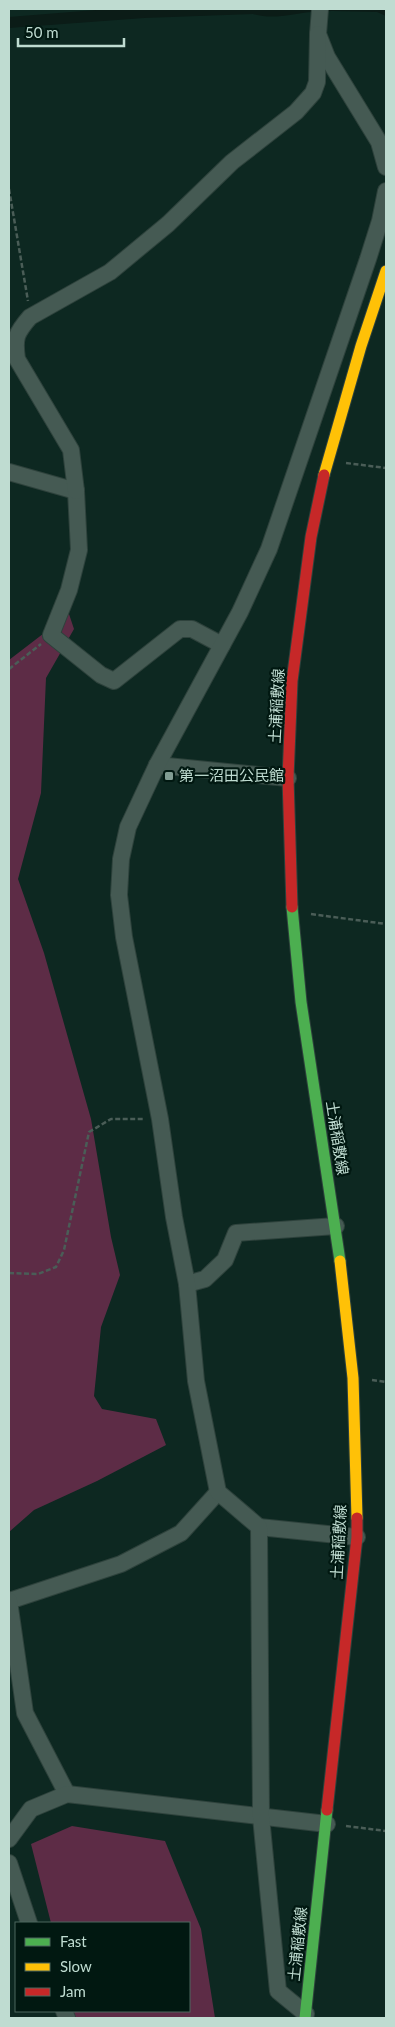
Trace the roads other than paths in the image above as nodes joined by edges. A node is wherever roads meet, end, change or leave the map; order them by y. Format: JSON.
{"nodes":[{"id":1,"x":320,"y":9,"type":"edge"},
{"id":2,"x":318,"y":34,"type":"junction"},
{"id":3,"x":386,"y":167,"type":"edge"},
{"id":4,"x":386,"y":191,"type":"edge"},
{"id":5,"x":386,"y":271,"type":"edge"},
{"id":6,"x":12,"y":342,"type":"edge"},
{"id":7,"x":9,"y":472,"type":"edge"},
{"id":8,"x":76,"y":491,"type":"junction"},
{"id":9,"x":222,"y":645,"type":"junction"},
{"id":10,"x":157,"y":765,"type":"junction"},
{"id":11,"x":288,"y":778,"type":"junction"},
{"id":12,"x":336,"y":1226,"type":"junction"},
{"id":13,"x":187,"y":1284,"type":"junction"},
{"id":14,"x":218,"y":1492,"type":"junction"},
{"id":15,"x":259,"y":1527,"type":"junction"},
{"id":16,"x":357,"y":1537,"type":"junction"},
{"id":17,"x":9,"y":1601,"type":"edge"},
{"id":18,"x":11,"y":1645,"type":"edge"},
{"id":19,"x":67,"y":1794,"type":"junction"},
{"id":20,"x":261,"y":1817,"type":"junction"},
{"id":21,"x":327,"y":1824,"type":"junction"},
{"id":22,"x":9,"y":1839,"type":"edge"},
{"id":23,"x":9,"y":1863,"type":"edge"},
{"id":24,"x":29,"y":1922,"type":"edge"},
{"id":25,"x":305,"y":2016,"type":"edge"}],
"edges":[{"from":1,"to":2,"type":"street"},
{"from":2,"to":3,"type":"street"},
{"from":2,"to":6,"type":"street"},
{"from":4,"to":9,"type":"street"},
{"from":5,"to":11,"type":"main road","name":"土浦稲敷線"},
{"from":6,"to":8,"type":"street"},
{"from":7,"to":8,"type":"street"},
{"from":8,"to":9,"type":"street"},
{"from":9,"to":10,"type":"street"},
{"from":10,"to":11,"type":"street"},
{"from":10,"to":13,"type":"street"},
{"from":11,"to":12,"type":"main road","name":"土浦稲敷線"},
{"from":12,"to":13,"type":"street"},
{"from":12,"to":16,"type":"main road","name":"土浦稲敷線"},
{"from":13,"to":14,"type":"street"},
{"from":14,"to":15,"type":"street"},
{"from":14,"to":17,"type":"street"},
{"from":15,"to":16,"type":"street"},
{"from":15,"to":20,"type":"street"},
{"from":16,"to":21,"type":"main road","name":"土浦稲敷線"},
{"from":17,"to":18,"type":"street"},
{"from":18,"to":19,"type":"street"},
{"from":19,"to":20,"type":"street"},
{"from":19,"to":22,"type":"street"},
{"from":20,"to":21,"type":"street"},
{"from":20,"to":25,"type":"street"},
{"from":21,"to":25,"type":"main road","name":"土浦稲敷線"},
{"from":23,"to":24,"type":"street"}]}
